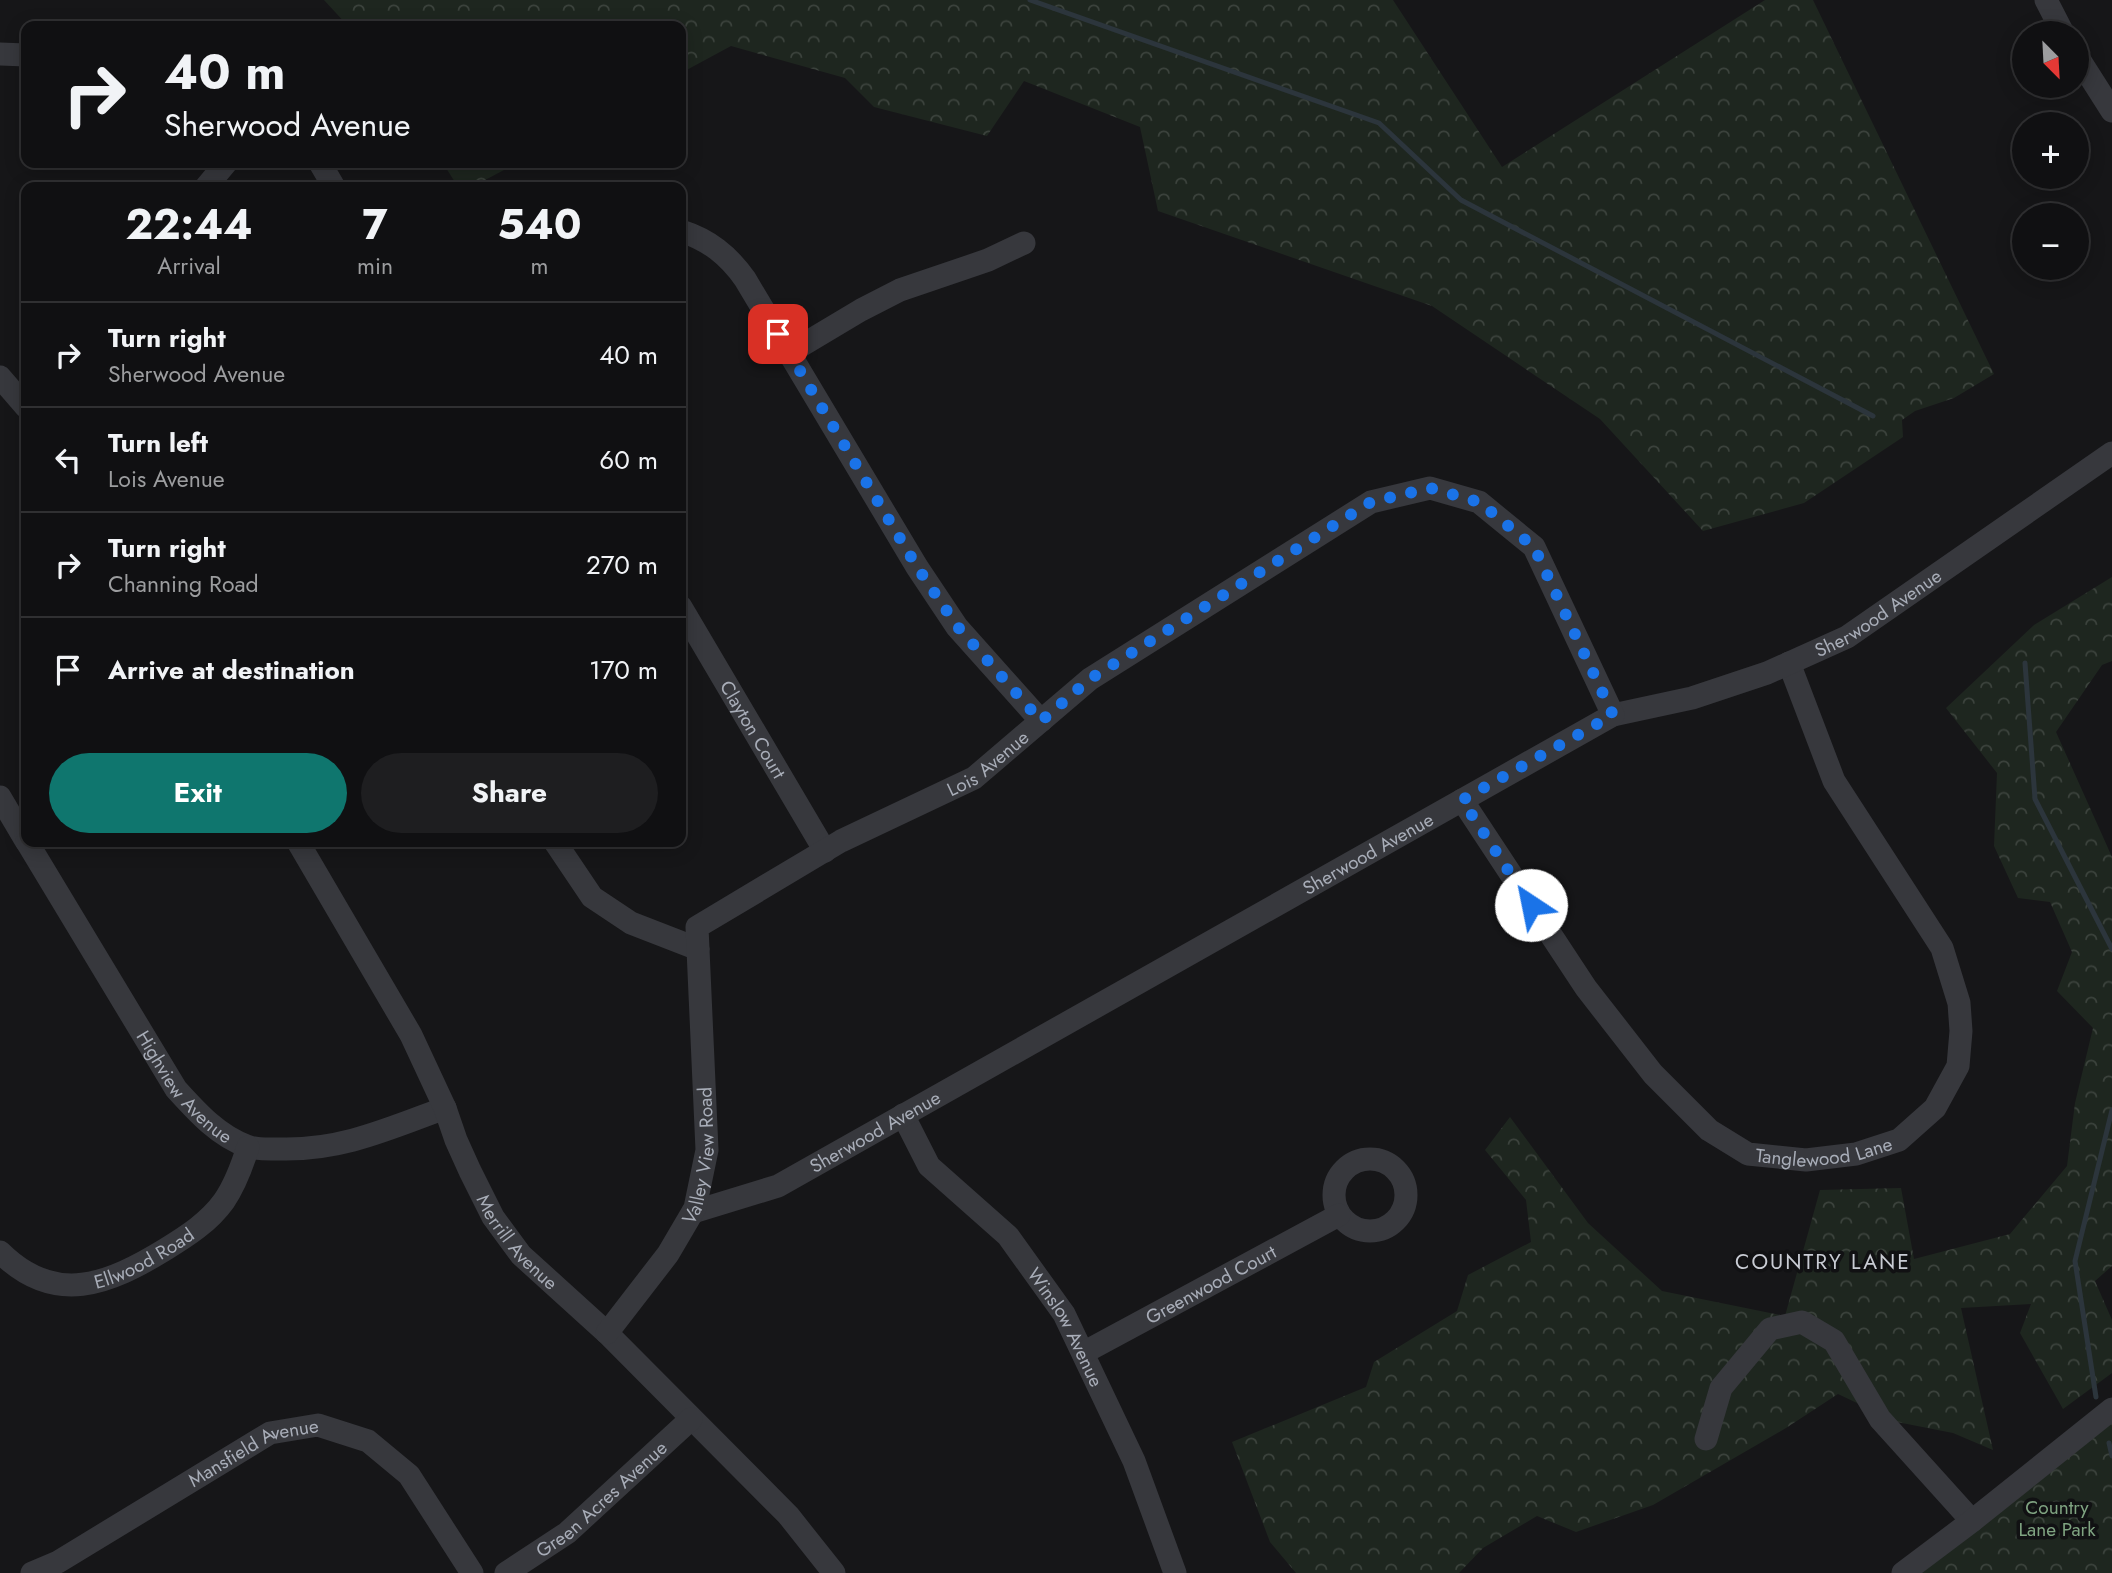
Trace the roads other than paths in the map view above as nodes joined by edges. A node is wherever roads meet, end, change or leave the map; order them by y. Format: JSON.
{"nodes":[{"id":1,"x":2046,"y":0,"type":"edge"},
{"id":2,"x":2057,"y":21,"type":"edge"},
{"id":3,"x":0,"y":54,"type":"edge"},
{"id":4,"x":21,"y":55,"type":"edge"},
{"id":5,"x":2090,"y":76,"type":"edge"},
{"id":6,"x":2112,"y":111,"type":"edge"},
{"id":7,"x":222,"y":168,"type":"edge"},
{"id":8,"x":210,"y":182,"type":"edge"},
{"id":9,"x":686,"y":233,"type":"edge"},
{"id":10,"x":1024,"y":243,"type":"dead end"},
{"id":11,"x":789,"y":353,"type":"junction"},
{"id":12,"x":0,"y":377,"type":"edge"},
{"id":13,"x":21,"y":401,"type":"edge"},
{"id":14,"x":2112,"y":453,"type":"edge"},
{"id":15,"x":686,"y":615,"type":"edge"},
{"id":16,"x":1789,"y":663,"type":"junction"},
{"id":17,"x":1613,"y":715,"type":"junction"},
{"id":18,"x":1041,"y":721,"type":"junction"},
{"id":19,"x":0,"y":797,"type":"edge"},
{"id":20,"x":1462,"y":800,"type":"junction"},
{"id":21,"x":21,"y":831,"type":"edge"},
{"id":22,"x":31,"y":847,"type":"edge"},
{"id":23,"x":301,"y":847,"type":"edge"},
{"id":24,"x":558,"y":847,"type":"edge"},
{"id":25,"x":825,"y":850,"type":"junction"},
{"id":26,"x":698,"y":949,"type":"junction"},
{"id":27,"x":445,"y":1108,"type":"junction"},
{"id":28,"x":903,"y":1115,"type":"junction"},
{"id":29,"x":248,"y":1147,"type":"junction"},
{"id":30,"x":693,"y":1212,"type":"junction"},
{"id":31,"x":1339,"y":1215,"type":"dead end"},
{"id":32,"x":0,"y":1252,"type":"edge"},
{"id":33,"x":607,"y":1333,"type":"junction"},
{"id":34,"x":1083,"y":1353,"type":"junction"},
{"id":35,"x":2112,"y":1409,"type":"edge"},
{"id":36,"x":691,"y":1419,"type":"junction"},
{"id":37,"x":1706,"y":1439,"type":"dead end"},
{"id":38,"x":1972,"y":1521,"type":"junction"},
{"id":39,"x":32,"y":1573,"type":"edge"},
{"id":40,"x":472,"y":1573,"type":"edge"},
{"id":41,"x":506,"y":1573,"type":"edge"},
{"id":42,"x":834,"y":1573,"type":"edge"},
{"id":43,"x":1175,"y":1573,"type":"edge"},
{"id":44,"x":1903,"y":1573,"type":"edge"}],
"edges":[{"from":1,"to":2,"type":"street"},
{"from":3,"to":4,"type":"street"},
{"from":5,"to":6,"type":"street"},
{"from":7,"to":8,"type":"street"},
{"from":9,"to":11,"type":"street"},
{"from":10,"to":11,"type":"street"},
{"from":11,"to":18,"type":"street"},
{"from":12,"to":13,"type":"street"},
{"from":14,"to":16,"type":"street","name":"Sherwood Avenue"},
{"from":15,"to":25,"type":"street","name":"Clayton Court"},
{"from":16,"to":17,"type":"street","name":"Sherwood Avenue"},
{"from":16,"to":20,"type":"street","name":"Tanglewood Lane"},
{"from":17,"to":18,"type":"street","name":"Lois Avenue"},
{"from":17,"to":20,"type":"street","name":"Sherwood Avenue"},
{"from":18,"to":25,"type":"street","name":"Lois Avenue"},
{"from":19,"to":21,"type":"street","name":"Highview Avenue"},
{"from":20,"to":28,"type":"street","name":"Sherwood Avenue"},
{"from":22,"to":29,"type":"street","name":"Highview Avenue"},
{"from":23,"to":27,"type":"street","name":"Merrill Avenue"},
{"from":24,"to":26,"type":"street"},
{"from":25,"to":26,"type":"street","name":"Lois Avenue"},
{"from":26,"to":30,"type":"street","name":"Valley View Road"},
{"from":27,"to":29,"type":"street","name":"Highview Avenue"},
{"from":27,"to":33,"type":"street","name":"Merrill Avenue"},
{"from":28,"to":30,"type":"street","name":"Sherwood Avenue"},
{"from":28,"to":34,"type":"street","name":"Winslow Avenue"},
{"from":29,"to":32,"type":"street","name":"Ellwood Road"},
{"from":30,"to":33,"type":"street","name":"Valley View Road"},
{"from":31,"to":34,"type":"street","name":"Greenwood Court"},
{"from":33,"to":36,"type":"street","name":"Merrill Avenue"},
{"from":34,"to":43,"type":"street","name":"Winslow Avenue"},
{"from":35,"to":38,"type":"street"},
{"from":36,"to":41,"type":"street","name":"Green Acres Avenue"},
{"from":36,"to":42,"type":"street","name":"Merrill Avenue"},
{"from":37,"to":38,"type":"street"},
{"from":38,"to":44,"type":"street"},
{"from":39,"to":40,"type":"street","name":"Mansfield Avenue"}]}
